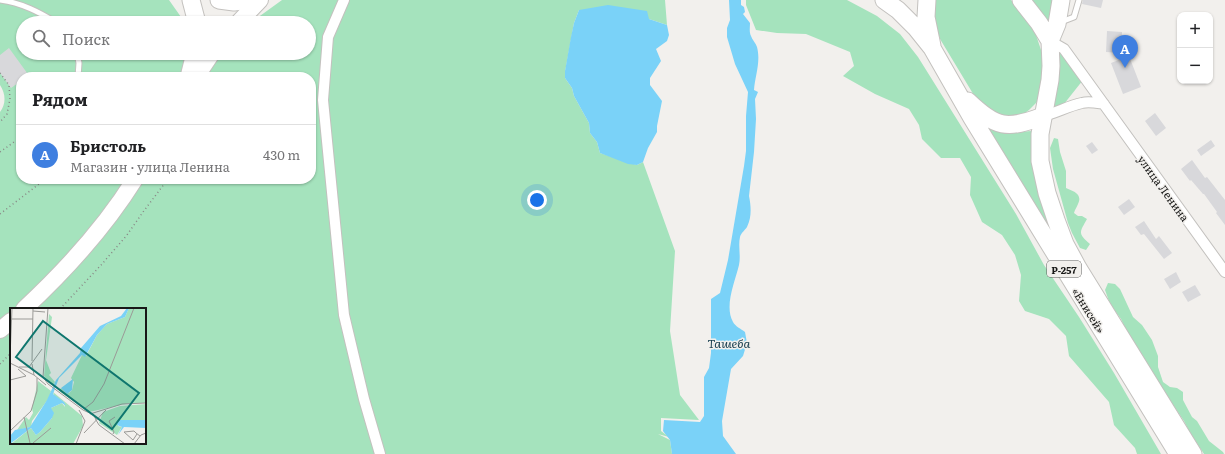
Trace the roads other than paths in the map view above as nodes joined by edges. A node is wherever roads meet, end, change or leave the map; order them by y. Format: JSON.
{"nodes":[{"id":1,"x":0,"y":0,"type":"edge"},
{"id":2,"x":191,"y":0,"type":"edge"},
{"id":3,"x":219,"y":0,"type":"edge"},
{"id":4,"x":249,"y":0,"type":"edge"},
{"id":5,"x":260,"y":0,"type":"edge"},
{"id":6,"x":344,"y":0,"type":"edge"},
{"id":7,"x":884,"y":0,"type":"edge"},
{"id":8,"x":927,"y":0,"type":"edge"},
{"id":9,"x":1021,"y":0,"type":"edge"},
{"id":10,"x":1060,"y":0,"type":"edge"},
{"id":11,"x":1079,"y":0,"type":"edge"},
{"id":12,"x":46,"y":16,"type":"edge"},
{"id":13,"x":195,"y":16,"type":"edge"},
{"id":14,"x":245,"y":16,"type":"edge"},
{"id":15,"x":1057,"y":24,"type":"junction"},
{"id":16,"x":1050,"y":41,"type":"junction"},
{"id":17,"x":932,"y":48,"type":"junction"},
{"id":18,"x":78,"y":60,"type":"edge"},
{"id":19,"x":194,"y":60,"type":"edge"},
{"id":20,"x":207,"y":60,"type":"edge"},
{"id":21,"x":78,"y":72,"type":"edge"},
{"id":22,"x":190,"y":72,"type":"edge"},
{"id":23,"x":199,"y":72,"type":"edge"},
{"id":24,"x":952,"y":83,"type":"junction"},
{"id":25,"x":1104,"y":104,"type":"junction"},
{"id":26,"x":1043,"y":116,"type":"junction"},
{"id":27,"x":131,"y":184,"type":"edge"},
{"id":28,"x":1225,"y":272,"type":"edge"},
{"id":29,"x":25,"y":308,"type":"edge"},
{"id":30,"x":10,"y":323,"type":"edge"},
{"id":31,"x":0,"y":330,"type":"edge"},
{"id":32,"x":380,"y":454,"type":"edge"},
{"id":33,"x":1178,"y":454,"type":"edge"},
{"id":34,"x":1193,"y":454,"type":"edge"}],
"edges":[{"from":1,"to":12,"type":"lane"},
{"from":2,"to":13,"type":"highway"},
{"from":3,"to":4,"type":"highway"},
{"from":5,"to":14,"type":"main road"},
{"from":6,"to":32,"type":"street"},
{"from":7,"to":17,"type":"highway","name":"«Енисей»","number":"Р-257"},
{"from":8,"to":17,"type":"highway","name":"«Енисей»","number":"Р-257"},
{"from":9,"to":16,"type":"highway"},
{"from":10,"to":15,"type":"highway"},
{"from":11,"to":15,"type":"lane"},
{"from":15,"to":16,"type":"highway"},
{"from":16,"to":25,"type":"street","name":"улица Ленина"},
{"from":16,"to":26,"type":"highway","name":"«Енисей»","number":"Р-257"},
{"from":17,"to":24,"type":"highway","name":"«Енисей»","number":"Р-257"},
{"from":18,"to":21,"type":"lane"},
{"from":19,"to":22,"type":"highway"},
{"from":20,"to":23,"type":"main road"},
{"from":24,"to":26,"type":"highway","name":"«Енисей»","number":"Р-257"},
{"from":24,"to":33,"type":"highway","name":"«Енисей»","number":"Р-257"},
{"from":25,"to":26,"type":"street"},
{"from":25,"to":28,"type":"street","name":"улица Ленина"},
{"from":26,"to":34,"type":"highway","name":"«Енисей»","number":"Р-257"},
{"from":27,"to":29,"type":"main road"},
{"from":30,"to":31,"type":"main road"}]}
